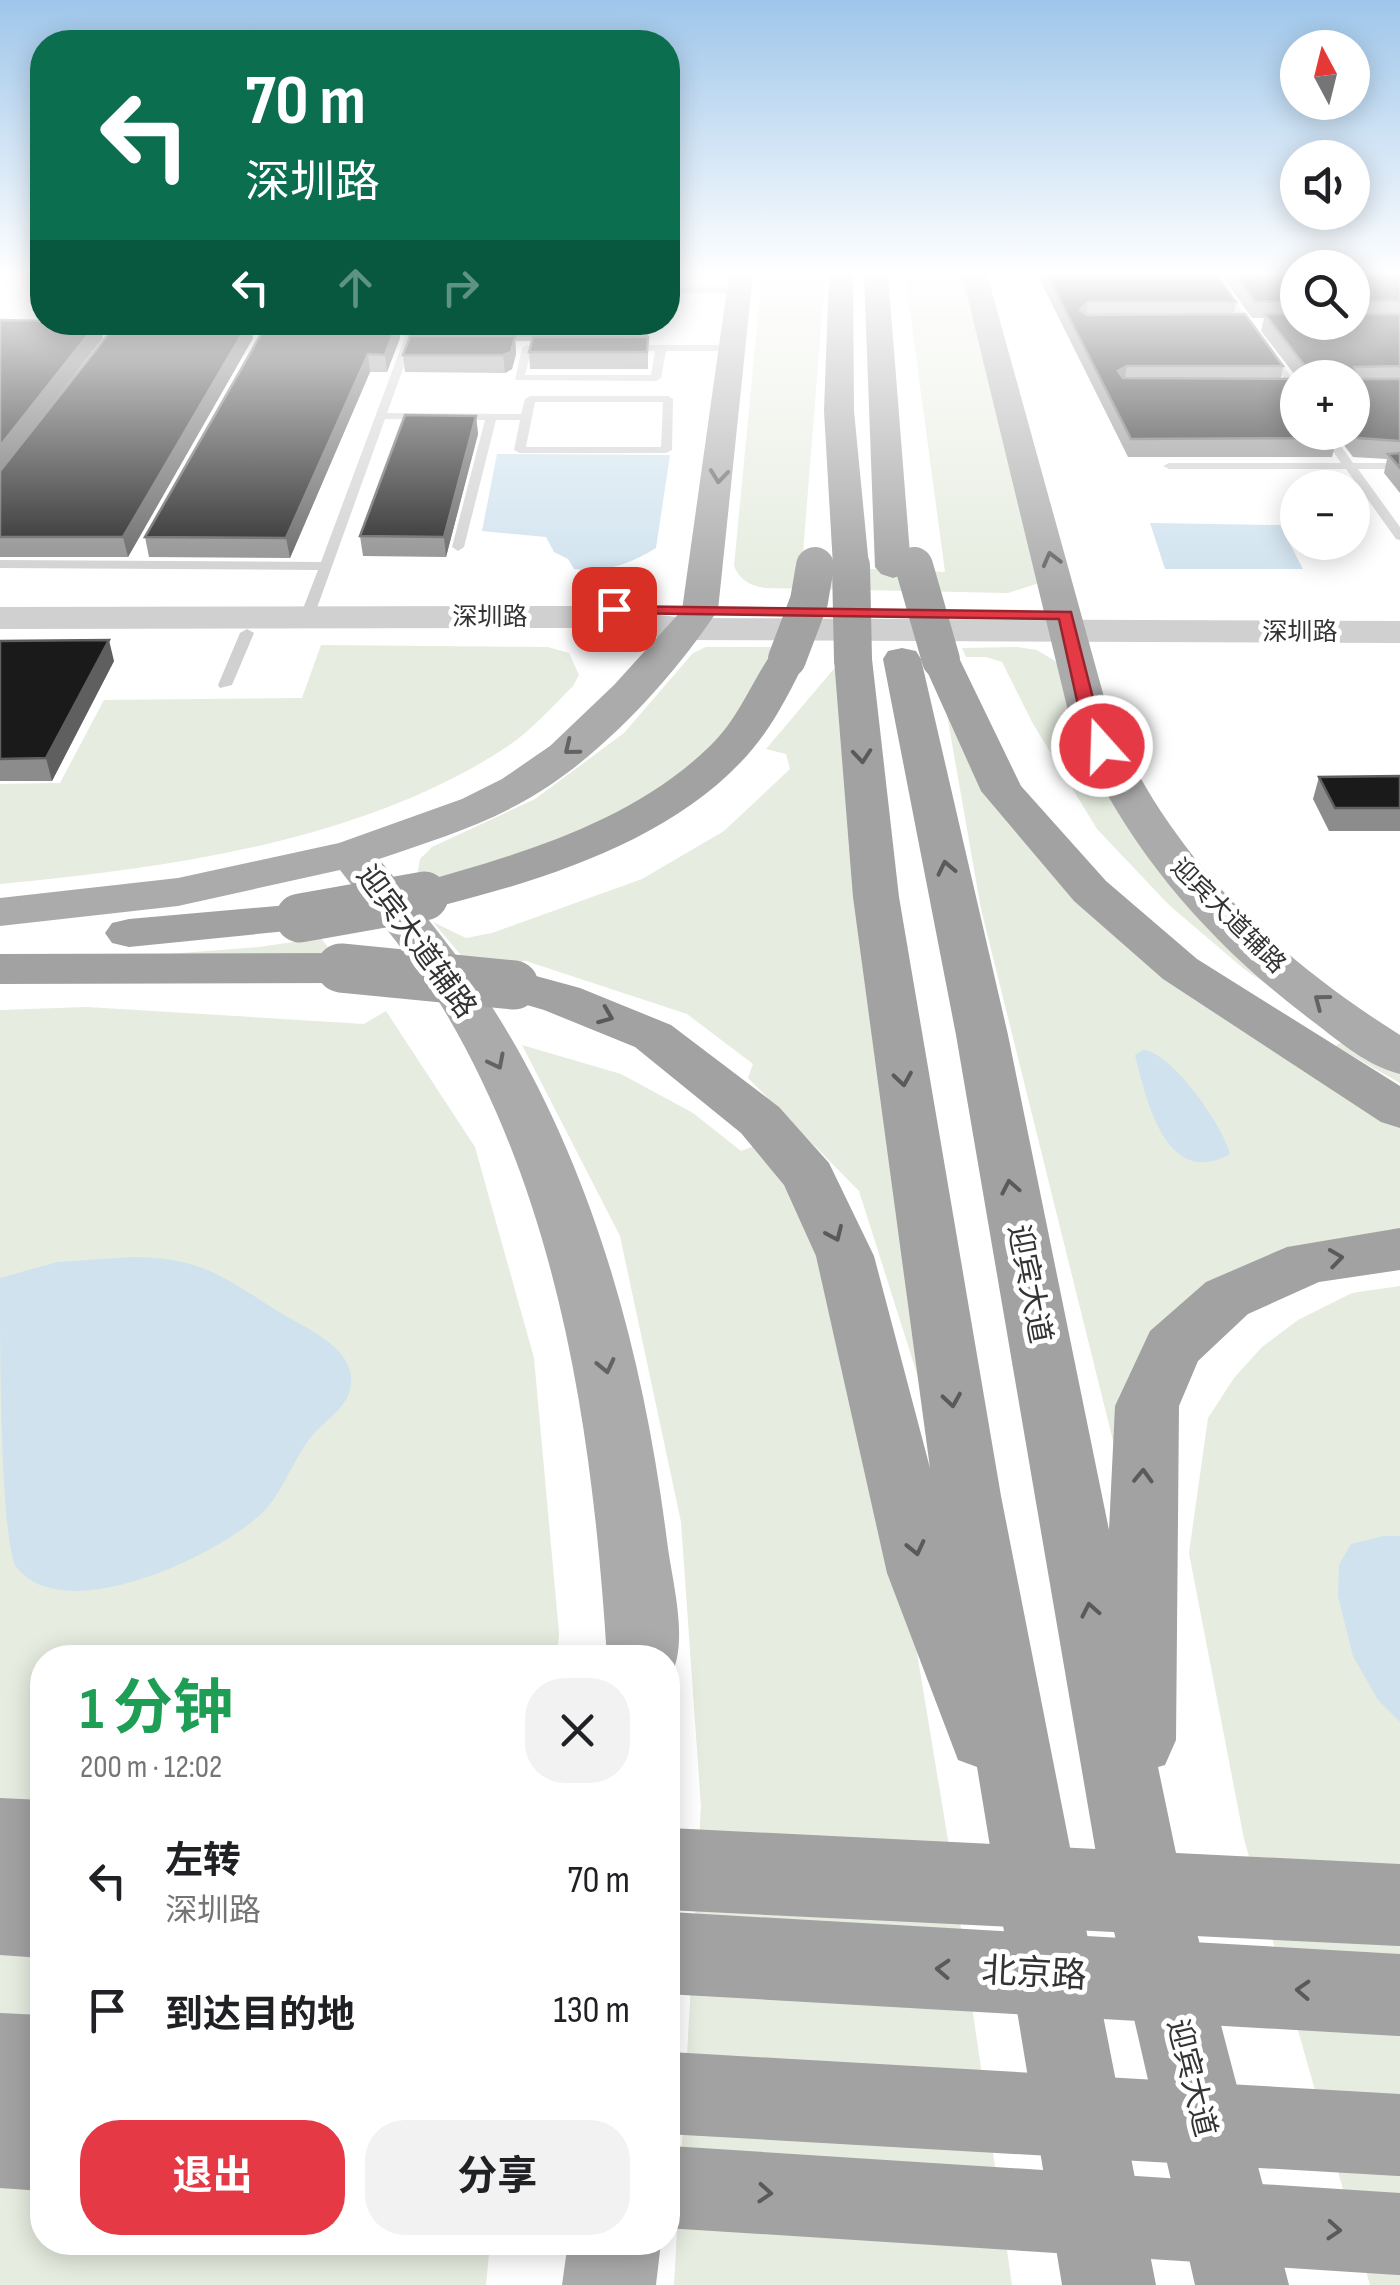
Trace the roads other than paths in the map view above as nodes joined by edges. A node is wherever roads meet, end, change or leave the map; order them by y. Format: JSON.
{"nodes":[{"id":1,"x":393,"y":381,"type":"edge"},
{"id":2,"x":728,"y":381,"type":"edge"},
{"id":3,"x":840,"y":381,"type":"edge"},
{"id":4,"x":882,"y":381,"type":"edge"},
{"id":5,"x":1003,"y":381,"type":"edge"},
{"id":6,"x":1276,"y":390,"type":"edge"},
{"id":7,"x":1280,"y":390,"type":"edge"},
{"id":8,"x":380,"y":416,"type":"junction"},
{"id":9,"x":491,"y":417,"type":"junction"},
{"id":10,"x":526,"y":417,"type":"junction"},
{"id":11,"x":1338,"y":450,"type":"edge"},
{"id":12,"x":1168,"y":466,"type":"edge"},
{"id":13,"x":1349,"y":466,"type":"junction"},
{"id":14,"x":1400,"y":466,"type":"edge"},
{"id":15,"x":1395,"y":521,"type":"edge"},
{"id":16,"x":1400,"y":536,"type":"edge"},
{"id":17,"x":458,"y":547,"type":"dead end"},
{"id":18,"x":143,"y":548,"type":"edge"},
{"id":19,"x":0,"y":564,"type":"edge"},
{"id":20,"x":134,"y":565,"type":"junction"},
{"id":21,"x":325,"y":566,"type":"junction"},
{"id":22,"x":833,"y":566,"type":"junction"},
{"id":23,"x":0,"y":609,"type":"edge"},
{"id":24,"x":1400,"y":613,"type":"edge"},
{"id":25,"x":307,"y":615,"type":"junction"},
{"id":26,"x":0,"y":618,"type":"edge"},
{"id":27,"x":693,"y":619,"type":"junction"},
{"id":28,"x":1068,"y":624,"type":"junction"},
{"id":29,"x":1400,"y":632,"type":"edge"},
{"id":30,"x":247,"y":633,"type":"dead end"},
{"id":31,"x":899,"y":659,"type":"junction"},
{"id":32,"x":225,"y":685,"type":"dead end"},
{"id":33,"x":351,"y":854,"type":"junction"},
{"id":34,"x":0,"y":912,"type":"edge"},
{"id":35,"x":0,"y":942,"type":"edge"},
{"id":36,"x":0,"y":968,"type":"edge"},
{"id":37,"x":1400,"y":1058,"type":"edge"},
{"id":38,"x":1400,"y":1110,"type":"edge"},
{"id":39,"x":1400,"y":1249,"type":"edge"},
{"id":40,"x":642,"y":1645,"type":"edge"},
{"id":41,"x":0,"y":1836,"type":"edge"},
{"id":42,"x":30,"y":1837,"type":"edge"},
{"id":43,"x":1030,"y":1850,"type":"junction"},
{"id":44,"x":1136,"y":1854,"type":"junction"},
{"id":45,"x":680,"y":1870,"type":"edge"},
{"id":46,"x":1400,"y":1905,"type":"edge"},
{"id":47,"x":0,"y":1914,"type":"edge"},
{"id":48,"x":30,"y":1915,"type":"edge"},
{"id":49,"x":680,"y":1954,"type":"edge"},
{"id":50,"x":1400,"y":1995,"type":"edge"},
{"id":51,"x":0,"y":2056,"type":"edge"},
{"id":52,"x":30,"y":2057,"type":"edge"},
{"id":53,"x":680,"y":2094,"type":"edge"},
{"id":54,"x":1400,"y":2135,"type":"edge"},
{"id":55,"x":0,"y":2144,"type":"edge"},
{"id":56,"x":30,"y":2145,"type":"edge"},
{"id":57,"x":680,"y":2187,"type":"edge"},
{"id":58,"x":1400,"y":2234,"type":"edge"},
{"id":59,"x":613,"y":2255,"type":"edge"},
{"id":60,"x":1099,"y":2258,"type":"edge"},
{"id":61,"x":609,"y":2285,"type":"edge"},
{"id":62,"x":1242,"y":2285,"type":"edge"}],
"edges":[{"from":1,"to":8,"type":"lane"},
{"from":2,"to":27,"type":"main road","one_way":true},
{"from":3,"to":22,"type":"highway"},
{"from":4,"to":31,"type":"highway","bridge":true},
{"from":28,"to":5,"type":"main road","name":"迎宾大道辅路","one_way":true},
{"from":6,"to":7,"type":"lane"},
{"from":8,"to":9,"type":"lane"},
{"from":8,"to":21,"type":"lane"},
{"from":9,"to":10,"type":"lane"},
{"from":9,"to":17,"type":"lane"},
{"from":10,"to":10,"type":"lane"},
{"from":11,"to":13,"type":"lane"},
{"from":12,"to":13,"type":"lane"},
{"from":13,"to":14,"type":"lane"},
{"from":13,"to":15,"type":"lane"},
{"from":15,"to":16,"type":"lane"},
{"from":18,"to":20,"type":"lane"},
{"from":19,"to":20,"type":"lane"},
{"from":20,"to":21,"type":"lane"},
{"from":21,"to":25,"type":"lane"},
{"from":22,"to":31,"type":"highway","name":"迎宾大道","bridge":true},
{"from":22,"to":35,"type":"highway","bridge":true},
{"from":23,"to":25,"type":"street","name":"深圳路"},
{"from":24,"to":28,"type":"street","name":"深圳路"},
{"from":25,"to":26,"type":"street","name":"深圳路"},
{"from":25,"to":27,"type":"street","name":"深圳路"},
{"from":27,"to":28,"type":"street","name":"深圳路"},
{"from":27,"to":33,"type":"main road","name":"迎宾大道辅路","one_way":true},
{"from":28,"to":29,"type":"street","name":"深圳路"},
{"from":37,"to":28,"type":"main road","name":"迎宾大道辅路","one_way":true},
{"from":30,"to":32,"type":"lane"},
{"from":31,"to":38,"type":"highway"},
{"from":31,"to":43,"type":"highway","name":"迎宾大道","one_way":true},
{"from":44,"to":31,"type":"highway","name":"迎宾大道","one_way":true},
{"from":33,"to":34,"type":"main road"},
{"from":33,"to":40,"type":"main road","name":"迎宾大道辅路","one_way":true},
{"from":36,"to":43,"type":"highway","one_way":true,"bridge":true},
{"from":44,"to":39,"type":"highway","one_way":true},
{"from":41,"to":42,"type":"highway"},
{"from":43,"to":60,"type":"highway","name":"迎宾大道"},
{"from":44,"to":62,"type":"highway","name":"迎宾大道"},
{"from":45,"to":46,"type":"highway","bridge":true},
{"from":47,"to":48,"type":"highway"},
{"from":50,"to":49,"type":"highway","name":"北京路","one_way":true,"bridge":true},
{"from":51,"to":52,"type":"highway"},
{"from":53,"to":54,"type":"highway","bridge":true},
{"from":55,"to":56,"type":"highway"},
{"from":57,"to":58,"type":"highway","one_way":true,"bridge":true},
{"from":59,"to":61,"type":"main road"}]}
